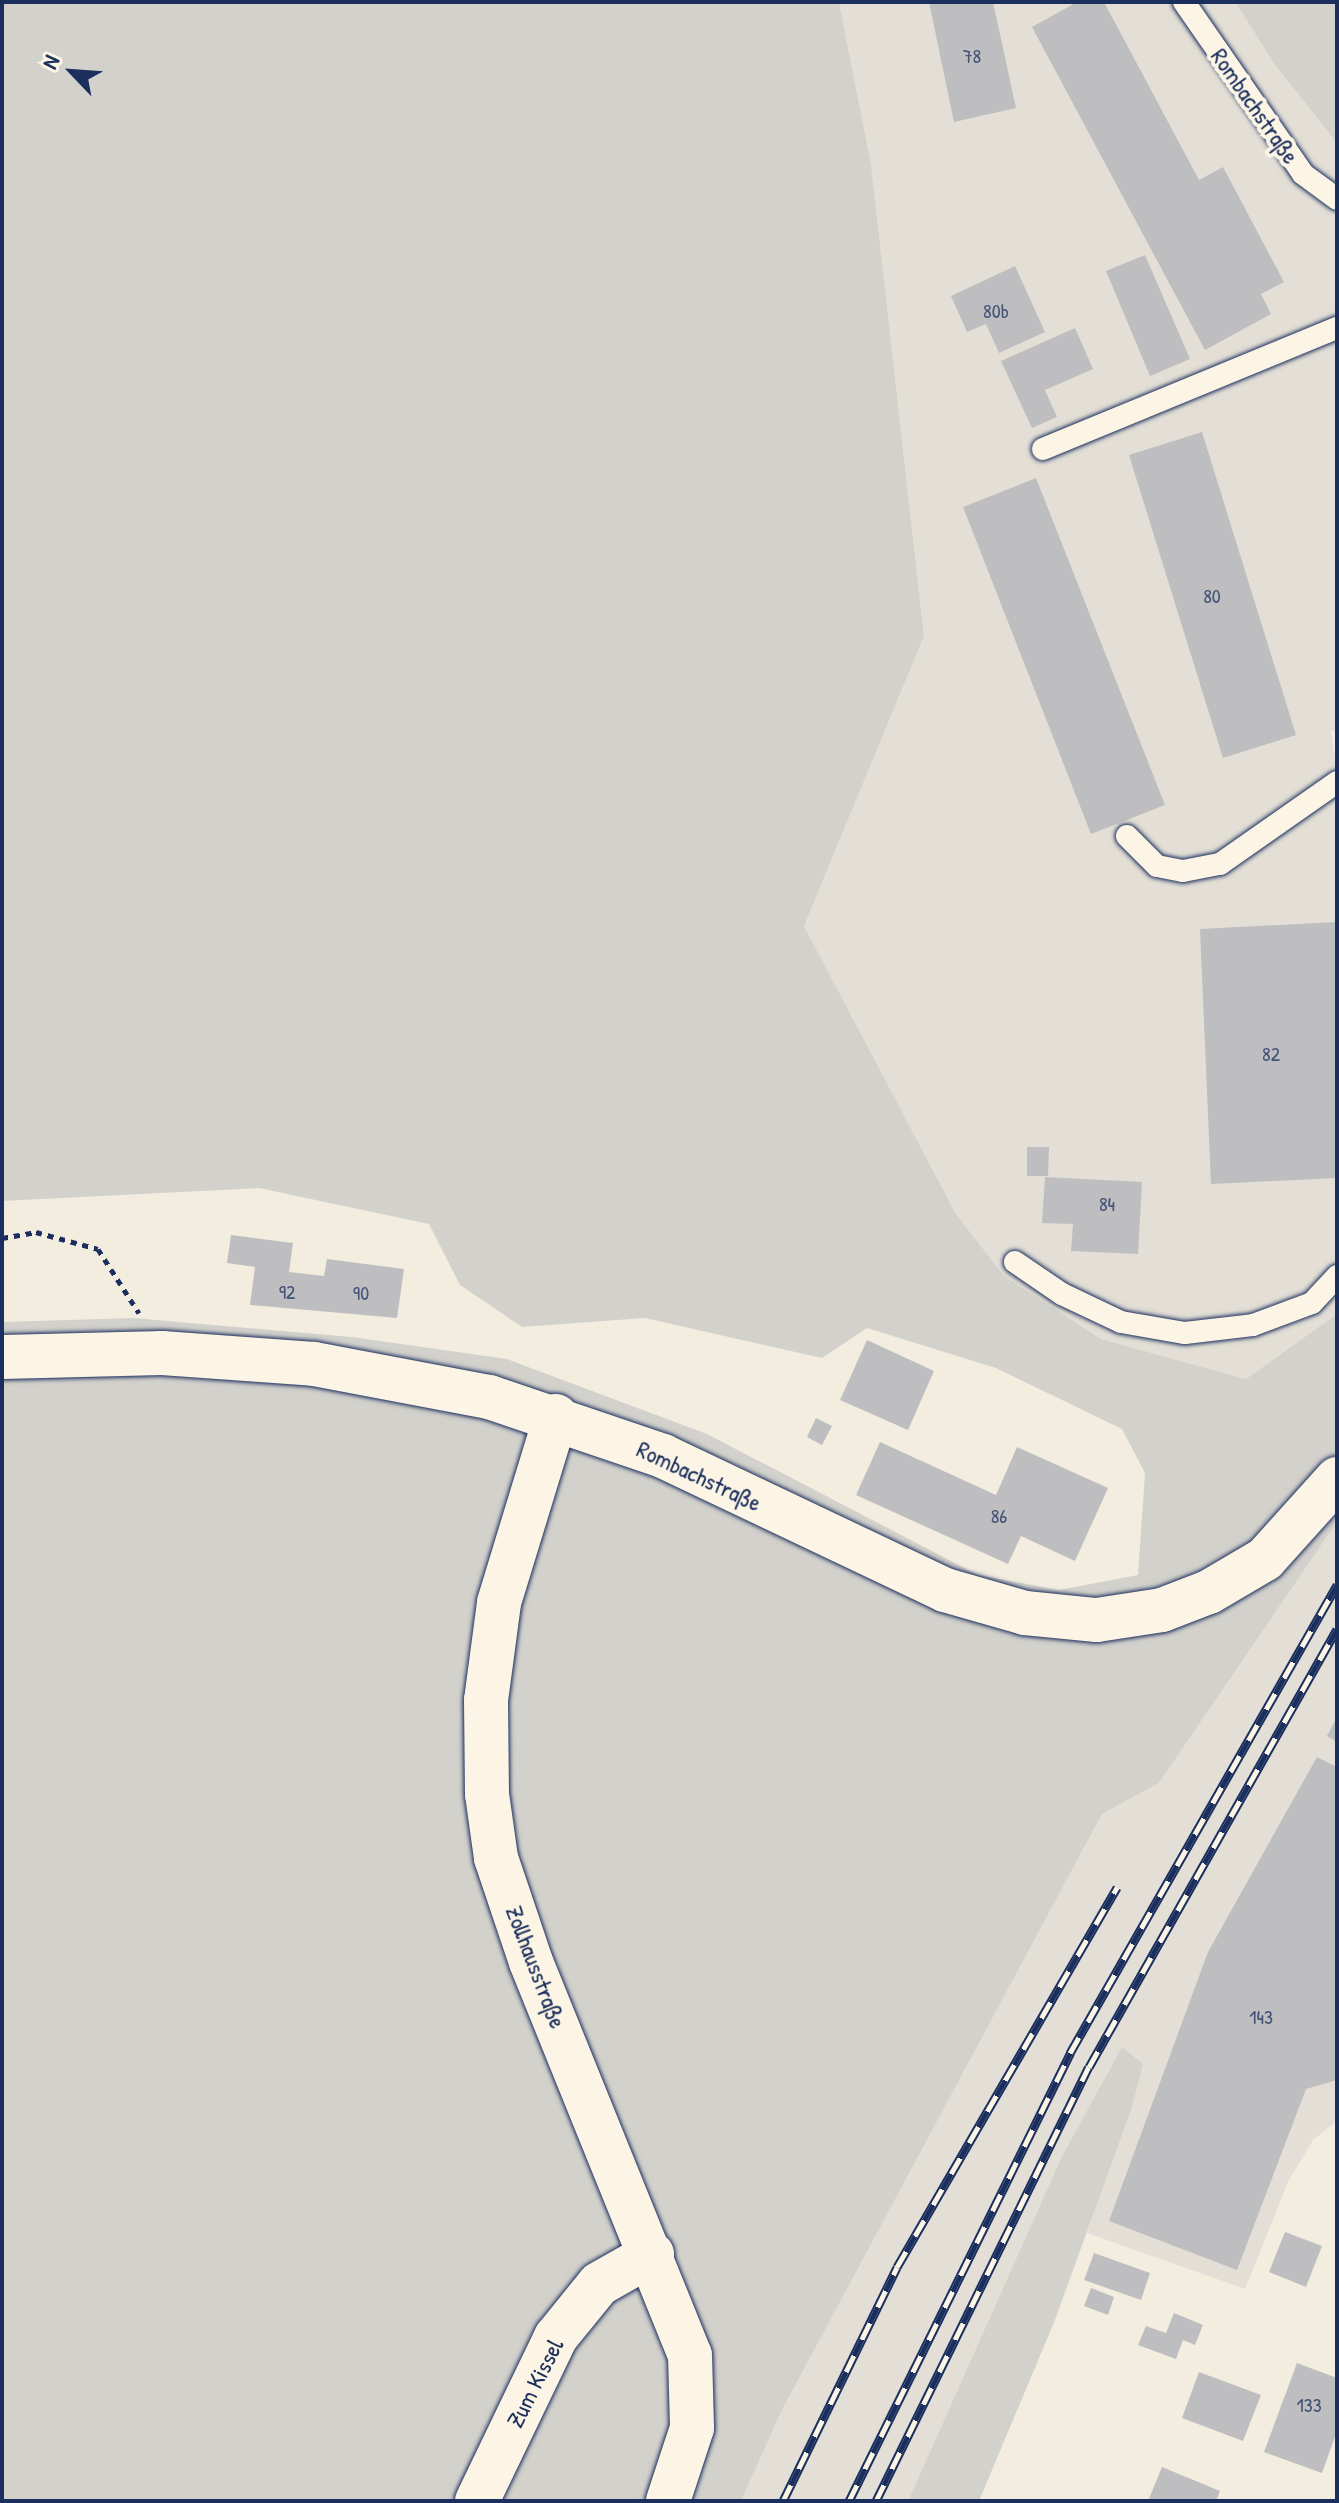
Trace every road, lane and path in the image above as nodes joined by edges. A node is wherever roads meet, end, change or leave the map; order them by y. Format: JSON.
{"nodes":[{"id":1,"x":1184,"y":2,"type":"edge"},
{"id":2,"x":1337,"y":199,"type":"edge"},
{"id":3,"x":1337,"y":328,"type":"edge"},
{"id":4,"x":1043,"y":449,"type":"dead end"},
{"id":5,"x":1337,"y":782,"type":"edge"},
{"id":6,"x":1127,"y":836,"type":"dead end"},
{"id":7,"x":2,"y":1238,"type":"edge"},
{"id":8,"x":1015,"y":1262,"type":"dead end"},
{"id":9,"x":1337,"y":1276,"type":"edge"},
{"id":10,"x":162,"y":1353,"type":"junction"},
{"id":11,"x":2,"y":1357,"type":"edge"},
{"id":12,"x":556,"y":1416,"type":"junction"},
{"id":13,"x":1337,"y":1479,"type":"edge"},
{"id":14,"x":652,"y":2254,"type":"junction"},
{"id":15,"x":477,"y":2501,"type":"edge"},
{"id":16,"x":668,"y":2501,"type":"edge"}],
"edges":[{"from":1,"to":2,"type":"lane","name":"Rombachstraße"},
{"from":3,"to":4,"type":"lane"},
{"from":5,"to":6,"type":"lane"},
{"from":7,"to":10,"type":"path"},
{"from":8,"to":9,"type":"lane"},
{"from":10,"to":11,"type":"street","name":"Rombachstraße"},
{"from":10,"to":12,"type":"street","name":"Rombachstraße"},
{"from":12,"to":13,"type":"street","name":"Rombachstraße"},
{"from":12,"to":14,"type":"street","name":"Zollhausstraße"},
{"from":14,"to":15,"type":"street","name":"Zum Kissel"},
{"from":14,"to":16,"type":"street","name":"Zollhausstraße"}]}
